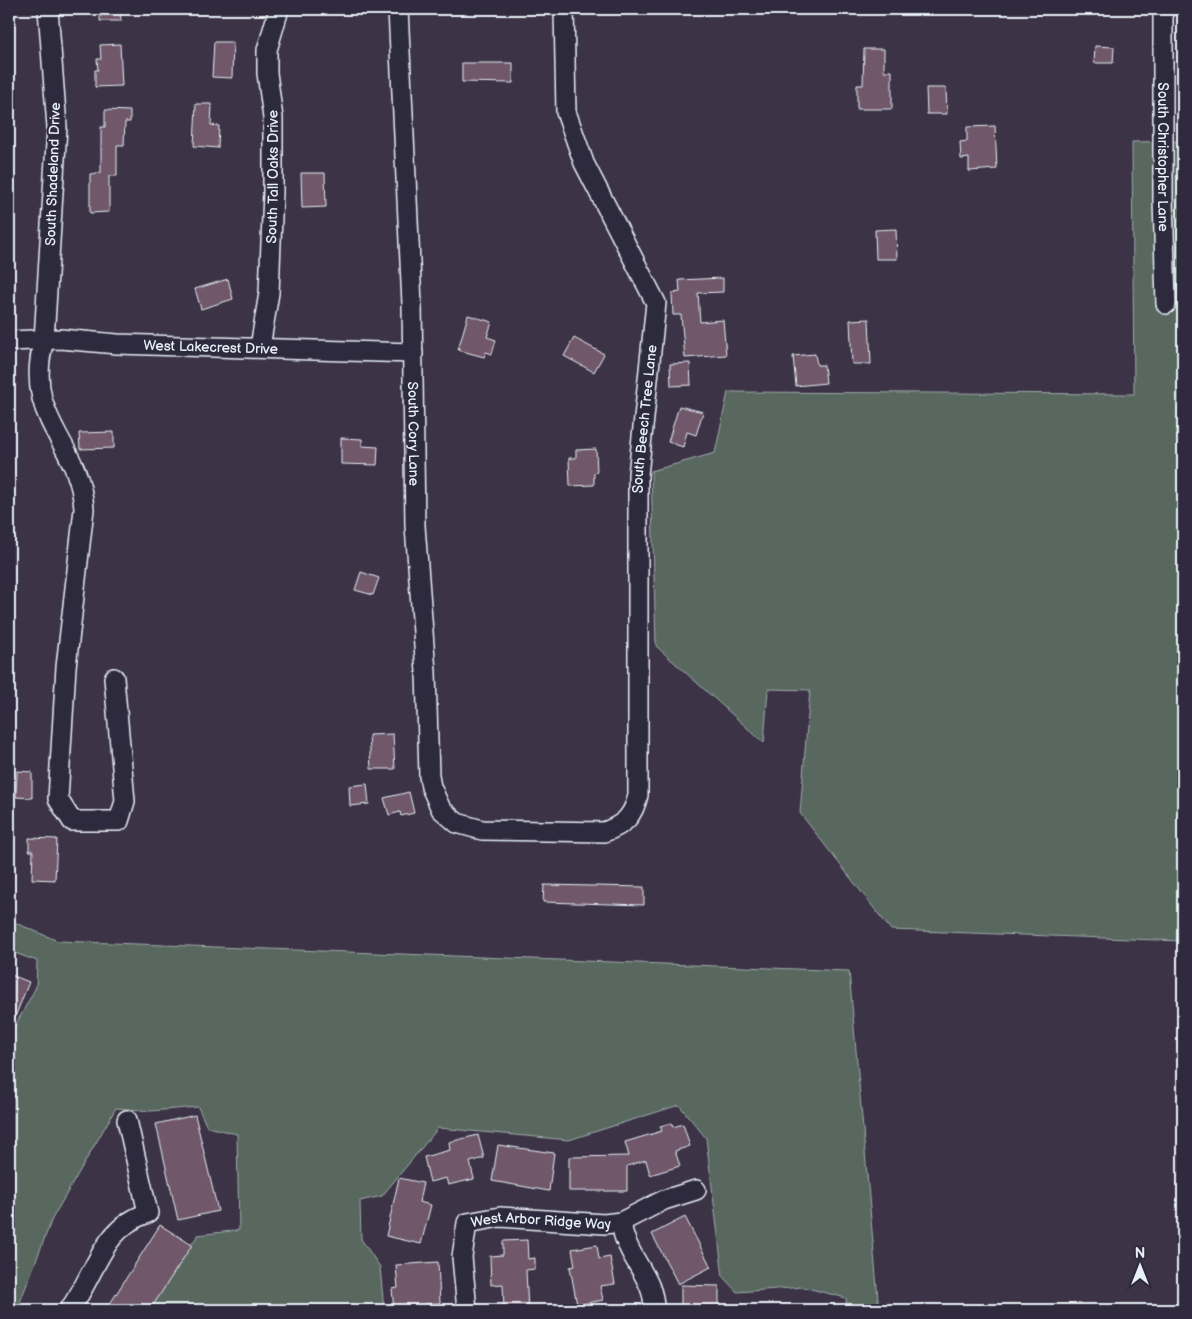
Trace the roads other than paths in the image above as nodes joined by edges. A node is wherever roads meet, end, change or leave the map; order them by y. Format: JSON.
{"nodes":[{"id":1,"x":48,"y":9,"type":"edge"},
{"id":2,"x":279,"y":9,"type":"edge"},
{"id":3,"x":398,"y":9,"type":"edge"},
{"id":4,"x":564,"y":9,"type":"edge"},
{"id":5,"x":1163,"y":9,"type":"edge"},
{"id":6,"x":1166,"y":304,"type":"dead end"},
{"id":7,"x":44,"y":340,"type":"junction"},
{"id":8,"x":9,"y":341,"type":"edge"},
{"id":9,"x":260,"y":346,"type":"junction"},
{"id":10,"x":413,"y":353,"type":"junction"},
{"id":11,"x":114,"y":678,"type":"dead end"},
{"id":12,"x":604,"y":832,"type":"joint"},
{"id":13,"x":127,"y":1120,"type":"dead end"},
{"id":14,"x":696,"y":1190,"type":"dead end"},
{"id":15,"x":621,"y":1222,"type":"junction"},
{"id":16,"x":69,"y":1310,"type":"edge"},
{"id":17,"x":467,"y":1310,"type":"edge"},
{"id":18,"x":654,"y":1310,"type":"edge"}],
"edges":[{"from":1,"to":7,"type":"street","name":"South Shadeland Drive"},
{"from":2,"to":9,"type":"street","name":"South Tall Oaks Drive"},
{"from":3,"to":10,"type":"street","name":"South Cory Lane"},
{"from":4,"to":12,"type":"street","name":"South Beech Tree Lane"},
{"from":5,"to":6,"type":"street","name":"South Christopher Lane"},
{"from":7,"to":8,"type":"street","name":"West Lakecrest Drive"},
{"from":7,"to":9,"type":"street","name":"West Lakecrest Drive"},
{"from":7,"to":11,"type":"street","name":"South Shadeland Drive"},
{"from":9,"to":10,"type":"street","name":"West Lakecrest Drive"},
{"from":10,"to":12,"type":"street","name":"South Cory Lane"},
{"from":13,"to":16,"type":"street"},
{"from":14,"to":15,"type":"street","name":"West Arbor Ridge Way"},
{"from":15,"to":17,"type":"street","name":"West Arbor Ridge Way"},
{"from":15,"to":18,"type":"street"}]}
